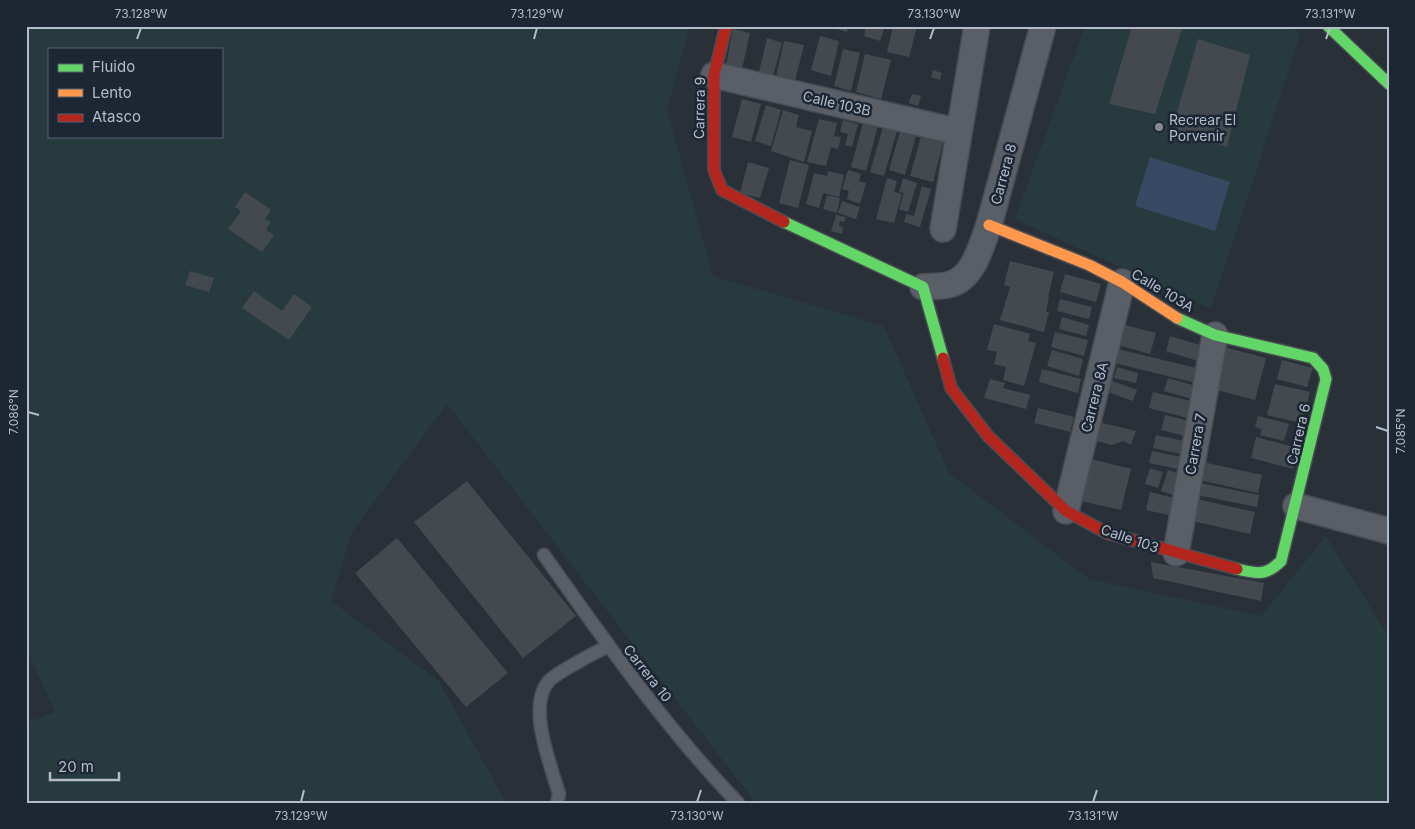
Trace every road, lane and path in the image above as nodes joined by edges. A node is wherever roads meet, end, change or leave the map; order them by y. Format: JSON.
{"nodes":[{"id":1,"x":726,"y":26,"type":"edge"},
{"id":2,"x":976,"y":26,"type":"edge"},
{"id":3,"x":1043,"y":26,"type":"edge"},
{"id":4,"x":1328,"y":26,"type":"edge"},
{"id":5,"x":714,"y":75,"type":"junction"},
{"id":6,"x":1389,"y":84,"type":"edge"},
{"id":7,"x":959,"y":132,"type":"junction"},
{"id":8,"x":989,"y":226,"type":"junction"},
{"id":9,"x":943,"y":229,"type":"dead end"},
{"id":10,"x":1122,"y":282,"type":"junction"},
{"id":11,"x":923,"y":287,"type":"junction"},
{"id":12,"x":1215,"y":336,"type":"junction"},
{"id":13,"x":1324,"y":369,"type":"joint"},
{"id":14,"x":1296,"y":506,"type":"junction"},
{"id":15,"x":1066,"y":511,"type":"junction"},
{"id":16,"x":1389,"y":531,"type":"edge"},
{"id":17,"x":1176,"y":553,"type":"junction"},
{"id":18,"x":544,"y":555,"type":"dead end"},
{"id":19,"x":608,"y":646,"type":"junction"},
{"id":20,"x":557,"y":803,"type":"edge"},
{"id":21,"x":738,"y":803,"type":"edge"}],
"edges":[{"from":1,"to":5,"type":"street","name":"Carrera 9"},
{"from":2,"to":7,"type":"street"},
{"from":3,"to":8,"type":"street","name":"Carrera 8"},
{"from":4,"to":6,"type":"street"},
{"from":5,"to":7,"type":"street","name":"Calle 103B"},
{"from":5,"to":11,"type":"street","name":"Carrera 9"},
{"from":7,"to":9,"type":"street"},
{"from":8,"to":10,"type":"street","name":"Calle 103A"},
{"from":8,"to":11,"type":"street","name":"Carrera 8"},
{"from":10,"to":12,"type":"street","name":"Calle 103A"},
{"from":10,"to":15,"type":"street","name":"Carrera 8A"},
{"from":11,"to":15,"type":"street","name":"Calle 103"},
{"from":12,"to":13,"type":"street","name":"Calle 103A"},
{"from":12,"to":17,"type":"street","name":"Carrera 7"},
{"from":13,"to":14,"type":"street","name":"Carrera 6"},
{"from":14,"to":16,"type":"street"},
{"from":14,"to":17,"type":"street","name":"Calle 103"},
{"from":15,"to":17,"type":"street","name":"Calle 103"},
{"from":18,"to":19,"type":"lane","name":"Carrera 10"},
{"from":19,"to":20,"type":"lane"},
{"from":19,"to":21,"type":"lane","name":"Carrera 10"}]}
